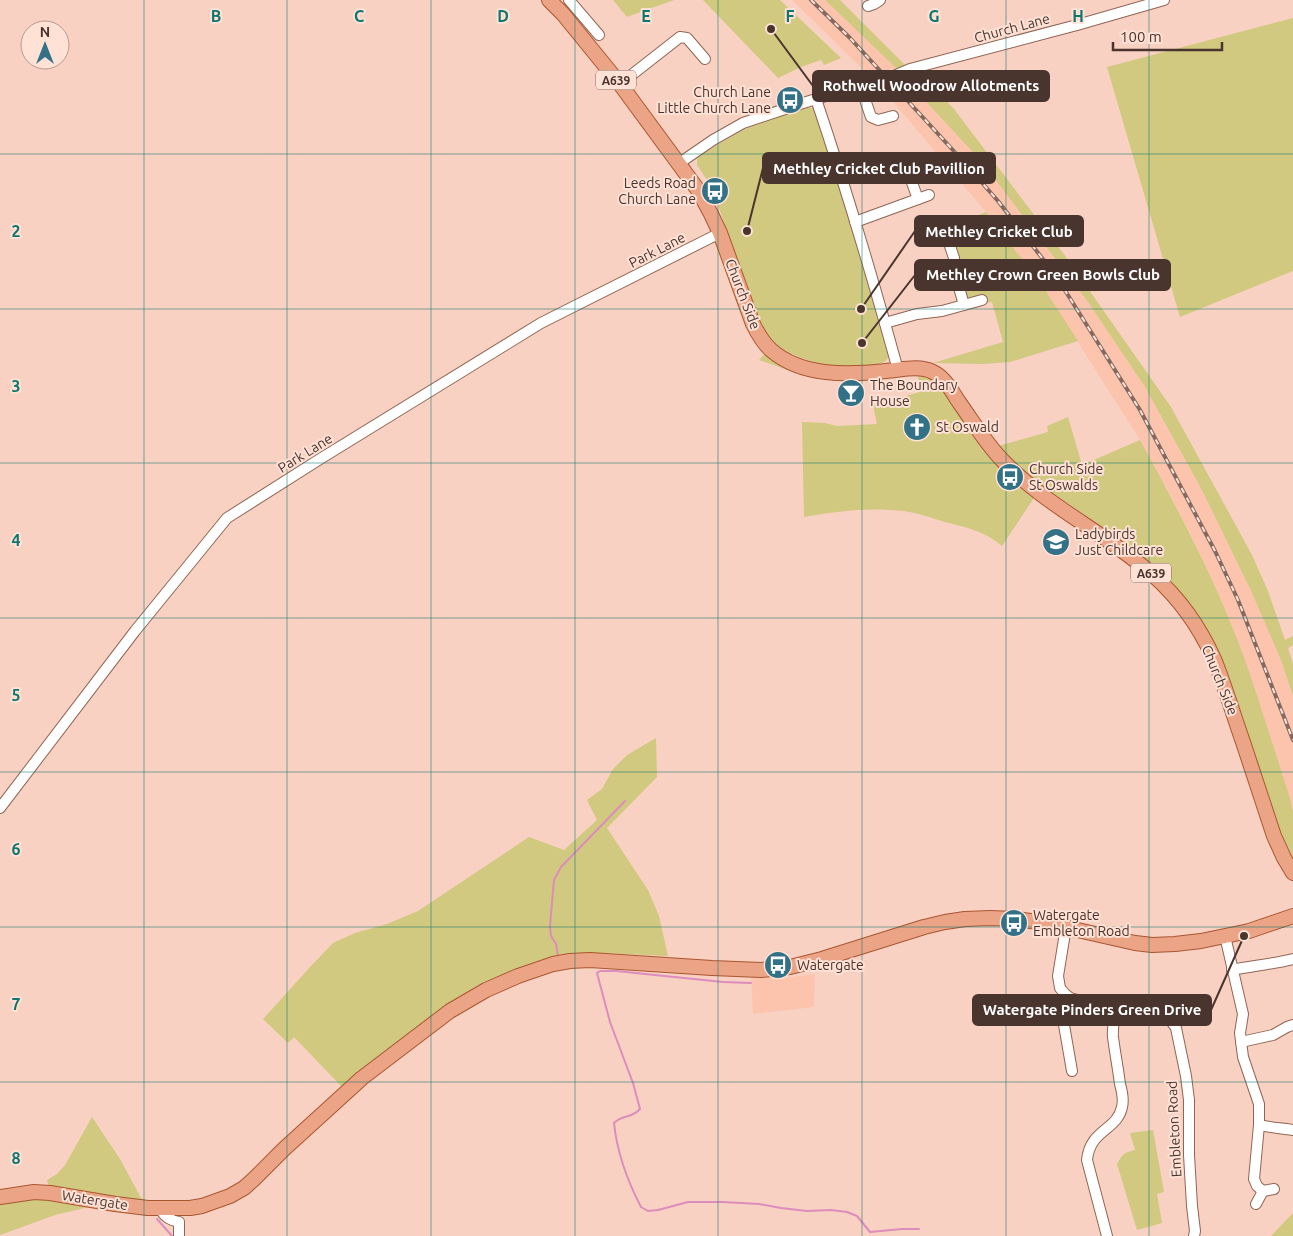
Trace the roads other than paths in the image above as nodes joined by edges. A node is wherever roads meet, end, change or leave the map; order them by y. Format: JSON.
{"nodes":[{"id":1,"x":549,"y":0,"type":"edge"},
{"id":2,"x":569,"y":0,"type":"edge"},
{"id":3,"x":880,"y":0,"type":"edge"},
{"id":4,"x":1164,"y":0,"type":"edge"},
{"id":5,"x":868,"y":6,"type":"dead end"},
{"id":6,"x":581,"y":14,"type":"junction"},
{"id":7,"x":571,"y":24,"type":"junction"},
{"id":8,"x":599,"y":35,"type":"dead end"},
{"id":9,"x":705,"y":59,"type":"dead end"},
{"id":10,"x":896,"y":76,"type":"dead end"},
{"id":11,"x":884,"y":78,"type":"dead end"},
{"id":12,"x":620,"y":84,"type":"junction"},
{"id":13,"x":860,"y":85,"type":"junction"},
{"id":14,"x":816,"y":99,"type":"junction"},
{"id":15,"x":893,"y":116,"type":"dead end"},
{"id":16,"x":678,"y":164,"type":"junction"},
{"id":17,"x":911,"y":180,"type":"dead end"},
{"id":18,"x":929,"y":195,"type":"dead end"},
{"id":19,"x":918,"y":199,"type":"junction"},
{"id":20,"x":855,"y":222,"type":"junction"},
{"id":21,"x":720,"y":233,"type":"junction"},
{"id":22,"x":948,"y":240,"type":"dead end"},
{"id":23,"x":982,"y":300,"type":"dead end"},
{"id":24,"x":964,"y":305,"type":"junction"},
{"id":25,"x":885,"y":323,"type":"junction"},
{"id":26,"x":898,"y":370,"type":"junction"},
{"id":27,"x":0,"y":808,"type":"edge"},
{"id":28,"x":1293,"y":873,"type":"edge"},
{"id":29,"x":1293,"y":916,"type":"edge"},
{"id":30,"x":1066,"y":928,"type":"junction"},
{"id":31,"x":1225,"y":936,"type":"junction"},
{"id":32,"x":1293,"y":959,"type":"edge"},
{"id":33,"x":1232,"y":970,"type":"junction"},
{"id":34,"x":1070,"y":998,"type":"junction"},
{"id":35,"x":1116,"y":1006,"type":"junction"},
{"id":36,"x":1293,"y":1025,"type":"edge"},
{"id":37,"x":1241,"y":1042,"type":"junction"},
{"id":38,"x":1072,"y":1071,"type":"dead end"},
{"id":39,"x":1259,"y":1125,"type":"junction"},
{"id":40,"x":1293,"y":1130,"type":"edge"},
{"id":41,"x":1274,"y":1189,"type":"dead end"},
{"id":42,"x":1262,"y":1191,"type":"junction"},
{"id":43,"x":0,"y":1197,"type":"edge"},
{"id":44,"x":1256,"y":1204,"type":"dead end"},
{"id":45,"x":160,"y":1208,"type":"junction"},
{"id":46,"x":190,"y":1208,"type":"junction"},
{"id":47,"x":180,"y":1222,"type":"junction"},
{"id":48,"x":179,"y":1236,"type":"edge"},
{"id":49,"x":1107,"y":1236,"type":"edge"},
{"id":50,"x":1194,"y":1236,"type":"edge"}],
"edges":[{"from":1,"to":7,"type":"main road","number":"A639"},
{"from":2,"to":6,"type":"street"},
{"from":3,"to":5,"type":"street"},
{"from":4,"to":10,"type":"street","name":"Church Lane"},
{"from":6,"to":7,"type":"street"},
{"from":6,"to":8,"type":"street"},
{"from":7,"to":12,"type":"main road","number":"A639"},
{"from":9,"to":12,"type":"street"},
{"from":11,"to":13,"type":"street"},
{"from":12,"to":16,"type":"main road","number":"A639"},
{"from":13,"to":14,"type":"street"},
{"from":13,"to":15,"type":"street"},
{"from":14,"to":16,"type":"street"},
{"from":14,"to":20,"type":"street"},
{"from":16,"to":21,"type":"main road","name":"Church Side","number":"A639"},
{"from":17,"to":19,"type":"street"},
{"from":18,"to":19,"type":"street"},
{"from":19,"to":20,"type":"street"},
{"from":20,"to":25,"type":"street"},
{"from":21,"to":26,"type":"main road","name":"Church Side","number":"A639"},
{"from":21,"to":27,"type":"street","name":"Park Lane"},
{"from":22,"to":24,"type":"street"},
{"from":23,"to":24,"type":"street"},
{"from":24,"to":25,"type":"street"},
{"from":25,"to":26,"type":"street"},
{"from":26,"to":28,"type":"main road","name":"Church Side","number":"A639"},
{"from":29,"to":31,"type":"main road","name":"Watergate"},
{"from":30,"to":31,"type":"main road","name":"Watergate"},
{"from":30,"to":34,"type":"street"},
{"from":30,"to":46,"type":"main road","name":"Watergate"},
{"from":31,"to":33,"type":"street"},
{"from":32,"to":33,"type":"street"},
{"from":33,"to":37,"type":"street"},
{"from":34,"to":35,"type":"street","name":"Embleton Road"},
{"from":34,"to":38,"type":"street"},
{"from":35,"to":49,"type":"street"},
{"from":35,"to":50,"type":"street","name":"Embleton Road"},
{"from":36,"to":37,"type":"street"},
{"from":37,"to":39,"type":"street"},
{"from":39,"to":40,"type":"street"},
{"from":39,"to":42,"type":"street"},
{"from":41,"to":42,"type":"street"},
{"from":42,"to":44,"type":"street"},
{"from":43,"to":45,"type":"main road","name":"Watergate"},
{"from":45,"to":46,"type":"main road","name":"Watergate"},
{"from":45,"to":47,"type":"street"},
{"from":46,"to":47,"type":"street"},
{"from":47,"to":48,"type":"street"}]}
